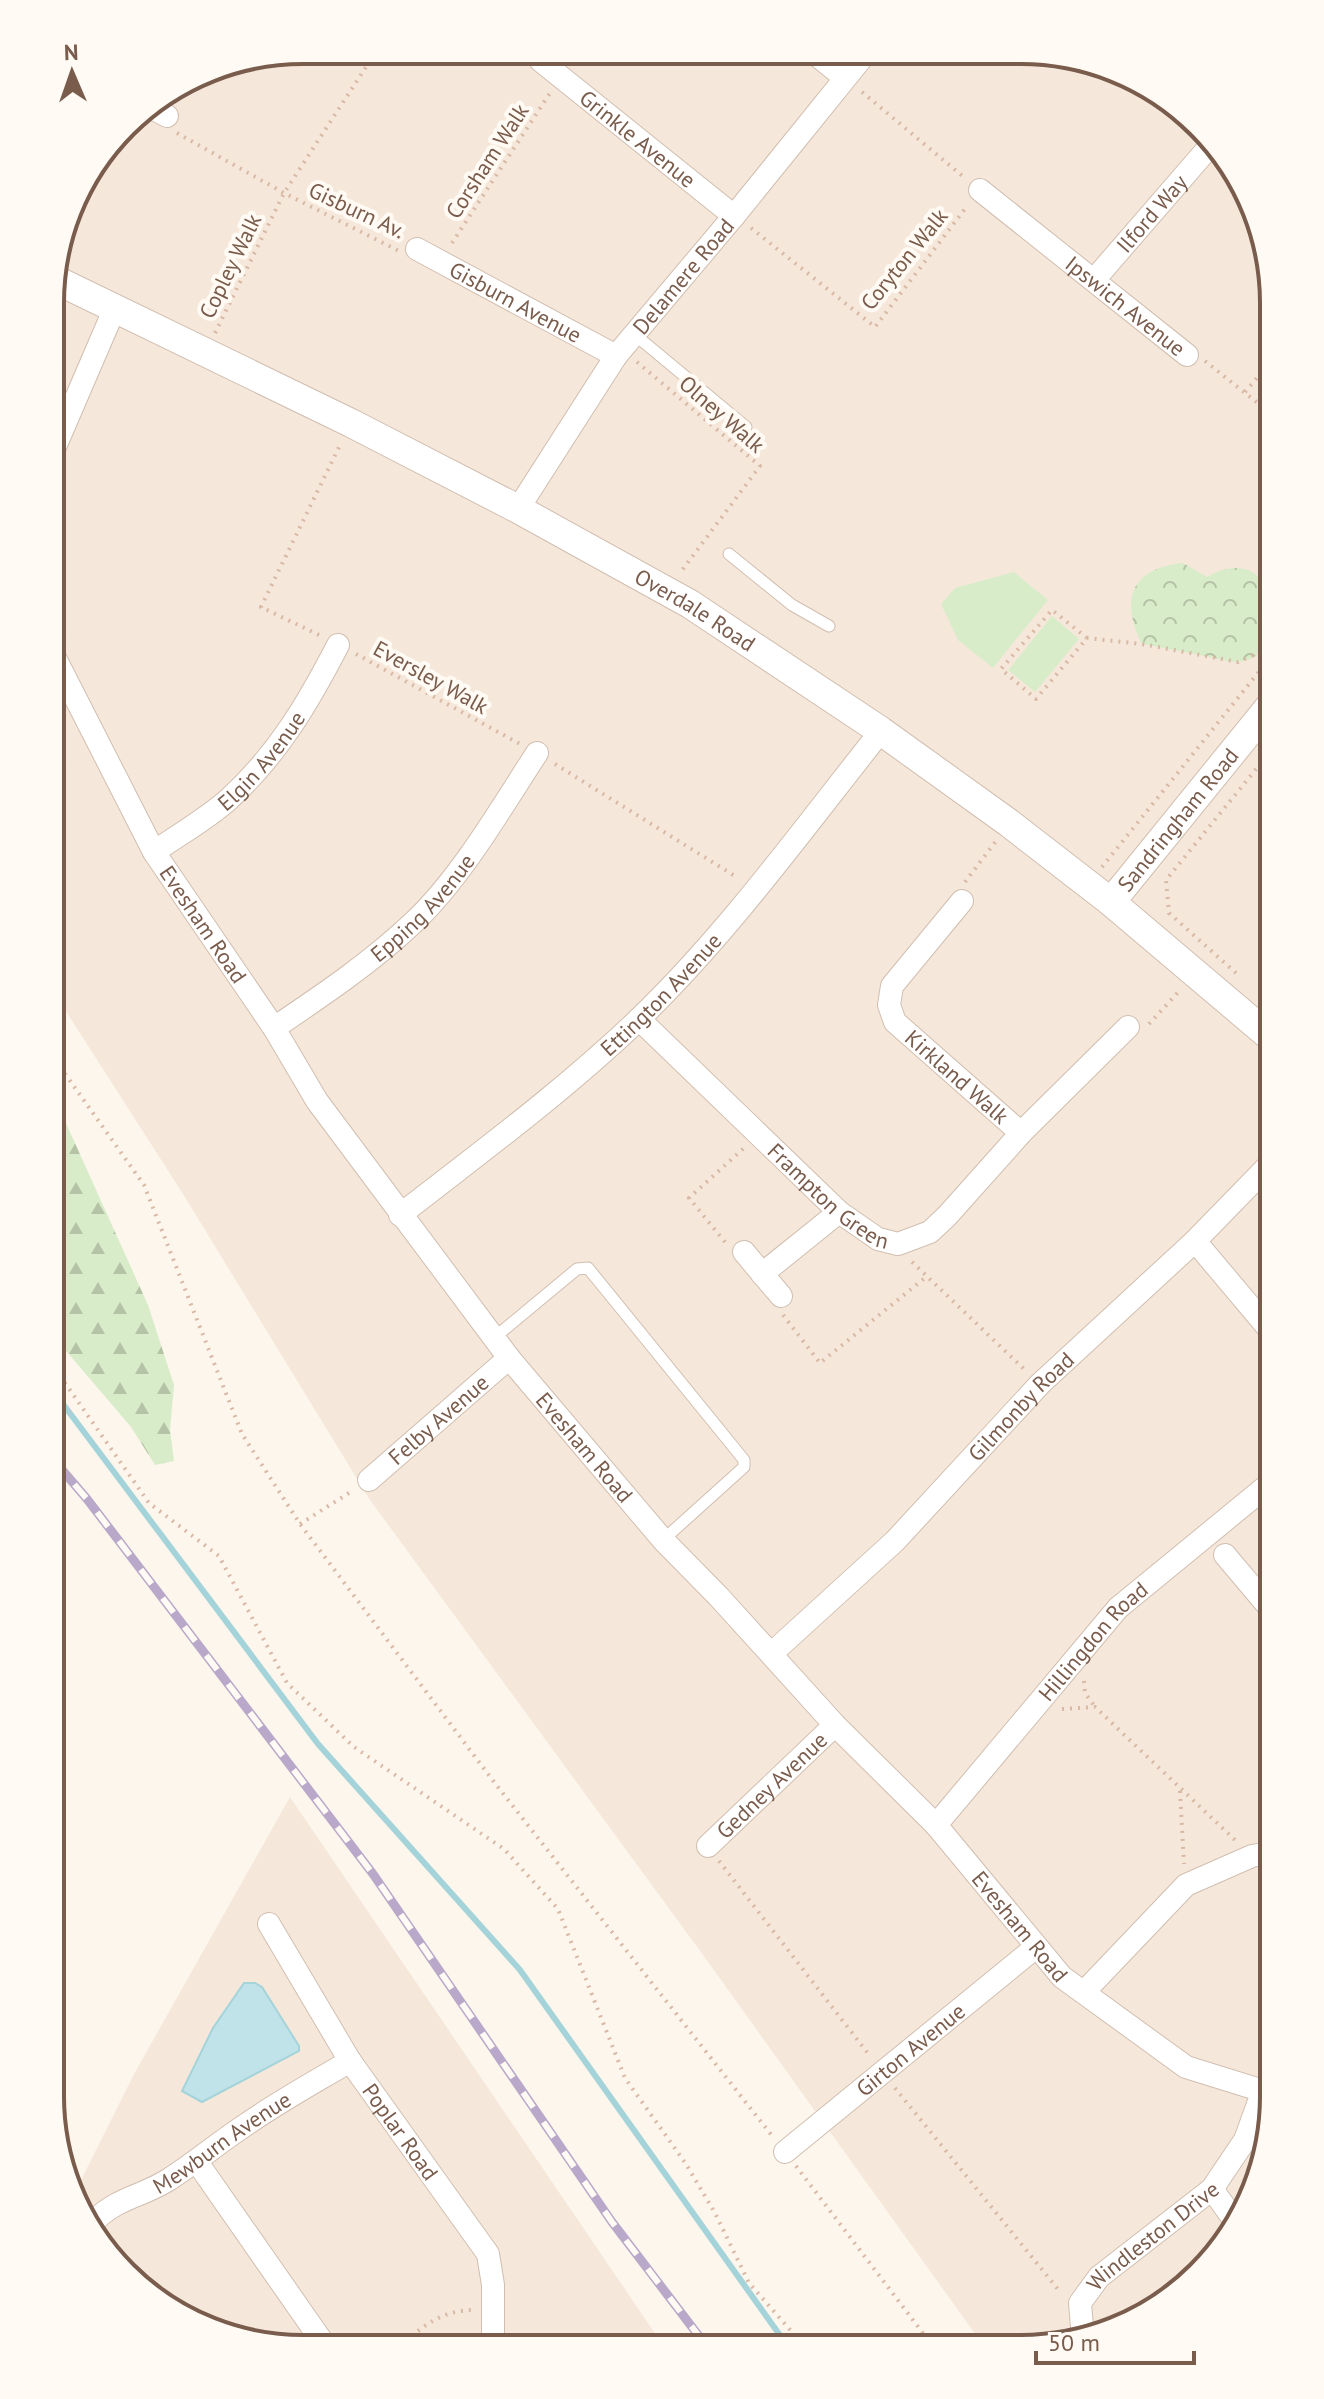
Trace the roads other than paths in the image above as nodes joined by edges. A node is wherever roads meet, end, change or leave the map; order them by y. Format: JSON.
{"nodes":[{"id":1,"x":545,"y":64,"type":"edge"},
{"id":2,"x":828,"y":64,"type":"edge"},
{"id":3,"x":857,"y":64,"type":"edge"},
{"id":4,"x":845,"y":78,"type":"junction"},
{"id":5,"x":1206,"y":151,"type":"edge"},
{"id":6,"x":980,"y":190,"type":"road end"},
{"id":7,"x":734,"y":216,"type":"junction"},
{"id":8,"x":417,"y":249,"type":"road end"},
{"id":9,"x":1094,"y":280,"type":"junction"},
{"id":10,"x":65,"y":285,"type":"edge"},
{"id":11,"x":114,"y":310,"type":"junction"},
{"id":12,"x":634,"y":334,"type":"junction"},
{"id":13,"x":1187,"y":355,"type":"road end"},
{"id":14,"x":616,"y":356,"type":"junction"},
{"id":15,"x":64,"y":426,"type":"edge"},
{"id":16,"x":746,"y":427,"type":"dead end"},
{"id":17,"x":518,"y":509,"type":"junction"},
{"id":18,"x":729,"y":554,"type":"dead end"},
{"id":19,"x":829,"y":626,"type":"dead end"},
{"id":20,"x":338,"y":645,"type":"road end"},
{"id":21,"x":64,"y":676,"type":"edge"},
{"id":22,"x":1260,"y":719,"type":"edge"},
{"id":23,"x":881,"y":731,"type":"junction"},
{"id":24,"x":537,"y":753,"type":"road end"},
{"id":25,"x":154,"y":852,"type":"junction"},
{"id":26,"x":962,"y":901,"type":"road end"},
{"id":27,"x":1111,"y":902,"type":"junction"},
{"id":28,"x":639,"y":1019,"type":"junction"},
{"id":29,"x":1128,"y":1027,"type":"road end"},
{"id":30,"x":1260,"y":1027,"type":"edge"},
{"id":31,"x":274,"y":1028,"type":"junction"},
{"id":32,"x":1021,"y":1133,"type":"junction"},
{"id":33,"x":1260,"y":1175,"type":"edge"},
{"id":34,"x":839,"y":1212,"type":"junction"},
{"id":35,"x":400,"y":1215,"type":"junction"},
{"id":36,"x":1195,"y":1241,"type":"junction"},
{"id":37,"x":744,"y":1252,"type":"dead end"},
{"id":38,"x":762,"y":1274,"type":"junction"},
{"id":39,"x":781,"y":1296,"type":"dead end"},
{"id":40,"x":1259,"y":1318,"type":"edge"},
{"id":41,"x":494,"y":1338,"type":"junction"},
{"id":42,"x":509,"y":1358,"type":"junction"},
{"id":43,"x":369,"y":1480,"type":"road end"},
{"id":44,"x":1259,"y":1492,"type":"edge"},
{"id":45,"x":663,"y":1540,"type":"junction"},
{"id":46,"x":1225,"y":1555,"type":"dead end"},
{"id":47,"x":1259,"y":1584,"type":"edge"},
{"id":48,"x":771,"y":1654,"type":"junction"},
{"id":49,"x":835,"y":1725,"type":"junction"},
{"id":50,"x":936,"y":1825,"type":"junction"},
{"id":51,"x":708,"y":1846,"type":"dead end"},
{"id":52,"x":1259,"y":1856,"type":"edge"},
{"id":53,"x":269,"y":1924,"type":"dead end"},
{"id":54,"x":1036,"y":1947,"type":"junction"},
{"id":55,"x":1084,"y":1992,"type":"junction"},
{"id":56,"x":350,"y":2061,"type":"junction"},
{"id":57,"x":1259,"y":2091,"type":"edge"},
{"id":58,"x":1259,"y":2112,"type":"edge"},
{"id":59,"x":785,"y":2152,"type":"road end"},
{"id":60,"x":197,"y":2162,"type":"junction"},
{"id":61,"x":1212,"y":2189,"type":"junction"},
{"id":62,"x":1229,"y":2213,"type":"edge"},
{"id":63,"x":98,"y":2217,"type":"edge"},
{"id":64,"x":1082,"y":2327,"type":"edge"},
{"id":65,"x":318,"y":2335,"type":"edge"},
{"id":66,"x":493,"y":2335,"type":"edge"}],
"edges":[{"from":1,"to":7,"type":"street","name":"Grinkle Avenue"},
{"from":2,"to":4,"type":"street"},
{"from":3,"to":4,"type":"street","name":"Delamere Road"},
{"from":4,"to":7,"type":"street","name":"Delamere Road"},
{"from":5,"to":9,"type":"street","name":"Ilford Way"},
{"from":6,"to":9,"type":"street","name":"Ipswich Avenue"},
{"from":7,"to":12,"type":"street","name":"Delamere Road"},
{"from":8,"to":14,"type":"street","name":"Gisburn Avenue"},
{"from":9,"to":13,"type":"street","name":"Ipswich Avenue"},
{"from":10,"to":11,"type":"street","name":"Overdale Road"},
{"from":11,"to":15,"type":"street"},
{"from":11,"to":17,"type":"street","name":"Overdale Road"},
{"from":12,"to":14,"type":"street","name":"Delamere Road"},
{"from":12,"to":16,"type":"lane"},
{"from":14,"to":17,"type":"street","name":"Delamere Road"},
{"from":17,"to":23,"type":"street","name":"Overdale Road"},
{"from":18,"to":19,"type":"lane"},
{"from":20,"to":25,"type":"street","name":"Elgin Avenue"},
{"from":21,"to":25,"type":"street","name":"Evesham Road"},
{"from":22,"to":27,"type":"street","name":"Sandringham Road"},
{"from":23,"to":27,"type":"street","name":"Overdale Road"},
{"from":23,"to":28,"type":"street","name":"Ettington Avenue"},
{"from":24,"to":31,"type":"street","name":"Epping Avenue"},
{"from":25,"to":31,"type":"street","name":"Evesham Road"},
{"from":26,"to":32,"type":"street","name":"Kirkland Walk"},
{"from":27,"to":30,"type":"street","name":"Overdale Road"},
{"from":28,"to":34,"type":"street","name":"Frampton Green"},
{"from":28,"to":35,"type":"street","name":"Ettington Avenue"},
{"from":29,"to":32,"type":"street","name":"Frampton Green"},
{"from":31,"to":35,"type":"street","name":"Evesham Road"},
{"from":32,"to":34,"type":"street","name":"Frampton Green"},
{"from":33,"to":36,"type":"street","name":"Gilmonby Road"},
{"from":34,"to":38,"type":"street"},
{"from":35,"to":41,"type":"street","name":"Evesham Road"},
{"from":36,"to":40,"type":"street"},
{"from":36,"to":48,"type":"street","name":"Gilmonby Road"},
{"from":37,"to":38,"type":"street"},
{"from":38,"to":39,"type":"street"},
{"from":41,"to":42,"type":"street","name":"Evesham Road"},
{"from":41,"to":45,"type":"lane"},
{"from":42,"to":43,"type":"street","name":"Felby Avenue"},
{"from":42,"to":45,"type":"street","name":"Evesham Road"},
{"from":44,"to":50,"type":"street","name":"Hillingdon Road"},
{"from":45,"to":48,"type":"street","name":"Evesham Road"},
{"from":46,"to":47,"type":"street"},
{"from":48,"to":49,"type":"street","name":"Evesham Road"},
{"from":49,"to":50,"type":"street","name":"Evesham Road"},
{"from":49,"to":51,"type":"street","name":"Gedney Avenue"},
{"from":50,"to":54,"type":"street","name":"Evesham Road"},
{"from":52,"to":55,"type":"street"},
{"from":53,"to":56,"type":"street","name":"Poplar Road"},
{"from":54,"to":55,"type":"street","name":"Evesham Road"},
{"from":54,"to":59,"type":"street","name":"Girton Avenue"},
{"from":55,"to":57,"type":"street","name":"Evesham Road"},
{"from":56,"to":60,"type":"street","name":"Mewburn Avenue"},
{"from":56,"to":66,"type":"street","name":"Poplar Road"},
{"from":58,"to":61,"type":"street","name":"Windleston Drive"},
{"from":60,"to":63,"type":"street","name":"Mewburn Avenue"},
{"from":60,"to":65,"type":"street"},
{"from":61,"to":62,"type":"street"},
{"from":61,"to":64,"type":"street","name":"Windleston Drive"}]}
